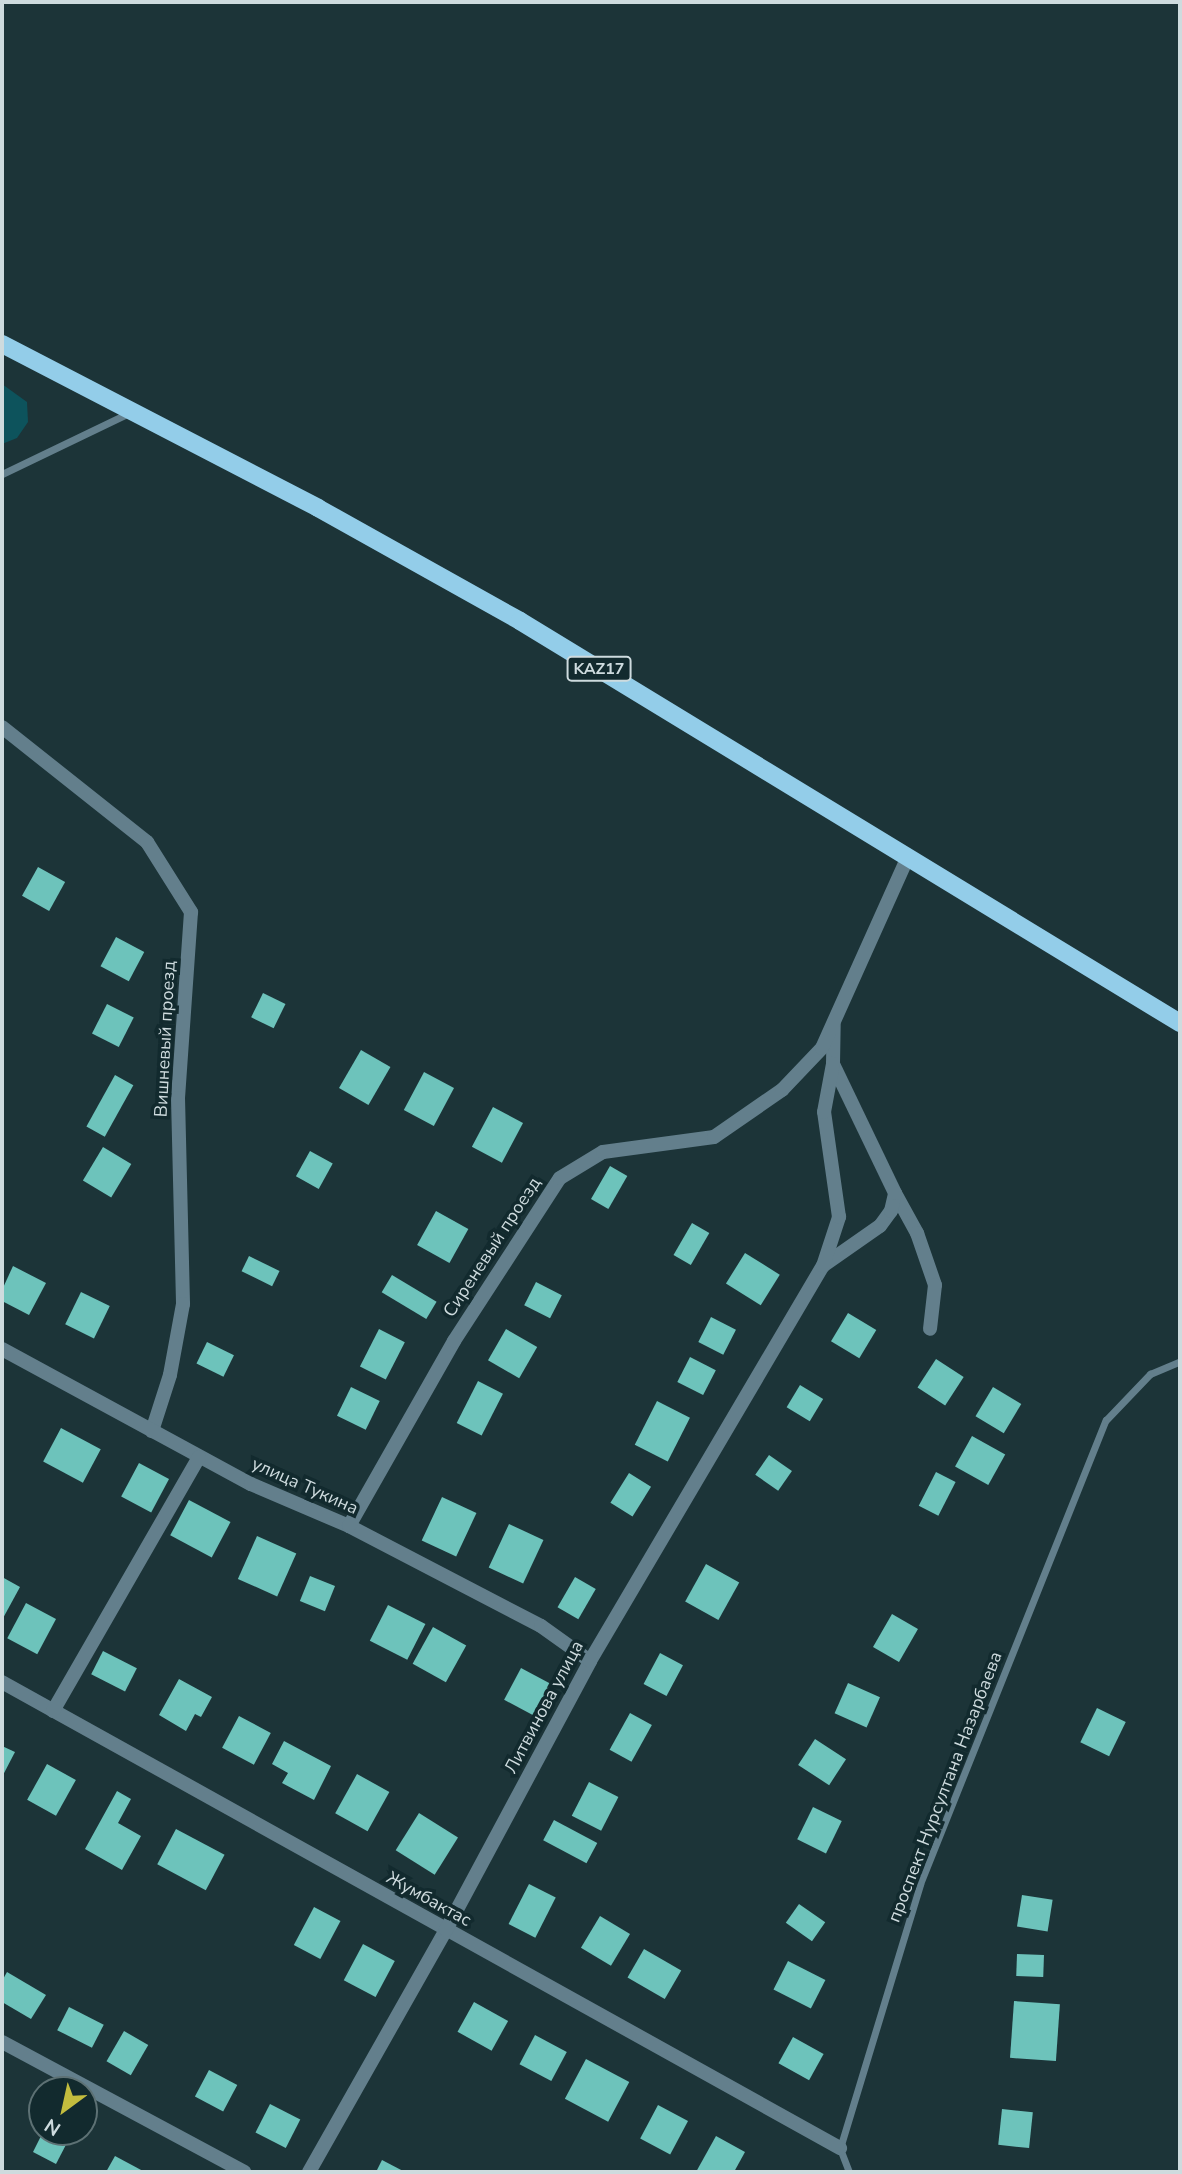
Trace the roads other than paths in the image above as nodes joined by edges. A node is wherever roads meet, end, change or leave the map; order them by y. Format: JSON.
{"nodes":[{"id":1,"x":2,"y":344,"type":"edge"},
{"id":2,"x":134,"y":411,"type":"junction"},
{"id":3,"x":2,"y":474,"type":"edge"},
{"id":4,"x":2,"y":727,"type":"edge"},
{"id":5,"x":908,"y":857,"type":"junction"},
{"id":6,"x":834,"y":1017,"type":"junction"},
{"id":7,"x":1180,"y":1023,"type":"edge"},
{"id":8,"x":833,"y":1064,"type":"junction"},
{"id":9,"x":894,"y":1193,"type":"junction"},
{"id":10,"x":823,"y":1266,"type":"junction"},
{"id":11,"x":930,"y":1329,"type":"dead end"},
{"id":12,"x":2,"y":1349,"type":"edge"},
{"id":13,"x":1180,"y":1361,"type":"edge"},
{"id":14,"x":152,"y":1431,"type":"junction"},
{"id":15,"x":199,"y":1457,"type":"junction"},
{"id":16,"x":349,"y":1526,"type":"junction"},
{"id":17,"x":590,"y":1661,"type":"junction"},
{"id":18,"x":2,"y":1682,"type":"edge"},
{"id":19,"x":53,"y":1711,"type":"junction"},
{"id":20,"x":446,"y":1930,"type":"junction"},
{"id":21,"x":2,"y":2042,"type":"edge"},
{"id":22,"x":839,"y":2148,"type":"junction"},
{"id":23,"x":244,"y":2172,"type":"edge"},
{"id":24,"x":309,"y":2172,"type":"edge"},
{"id":25,"x":849,"y":2172,"type":"edge"}],
"edges":[{"from":1,"to":2,"type":"main road","number":"KAZ17"},
{"from":2,"to":3,"type":"lane"},
{"from":2,"to":5,"type":"main road","number":"KAZ17"},
{"from":4,"to":14,"type":"street","name":"Вишневый проезд"},
{"from":5,"to":6,"type":"street","name":"Сиреневый проезд"},
{"from":5,"to":7,"type":"main road","number":"KAZ17"},
{"from":6,"to":8,"type":"street"},
{"from":6,"to":16,"type":"street","name":"Сиреневый проезд"},
{"from":8,"to":9,"type":"street"},
{"from":8,"to":10,"type":"street"},
{"from":9,"to":10,"type":"street"},
{"from":9,"to":11,"type":"street"},
{"from":10,"to":17,"type":"street","name":"Литвинова улица"},
{"from":12,"to":14,"type":"street","name":"улица Тукина"},
{"from":13,"to":22,"type":"lane","name":"проспект Нурсултана Назарбаева"},
{"from":14,"to":15,"type":"street","name":"улица Тукина"},
{"from":15,"to":16,"type":"street","name":"улица Тукина"},
{"from":15,"to":19,"type":"street"},
{"from":16,"to":17,"type":"street","name":"улица Тукина"},
{"from":17,"to":20,"type":"street","name":"Литвинова улица"},
{"from":18,"to":19,"type":"street","name":"Жумбактас"},
{"from":19,"to":20,"type":"street","name":"Жумбактас"},
{"from":20,"to":22,"type":"street","name":"Жумбактас"},
{"from":20,"to":24,"type":"street","name":"Литвинова улица"},
{"from":21,"to":23,"type":"street"},
{"from":22,"to":25,"type":"lane"}]}
